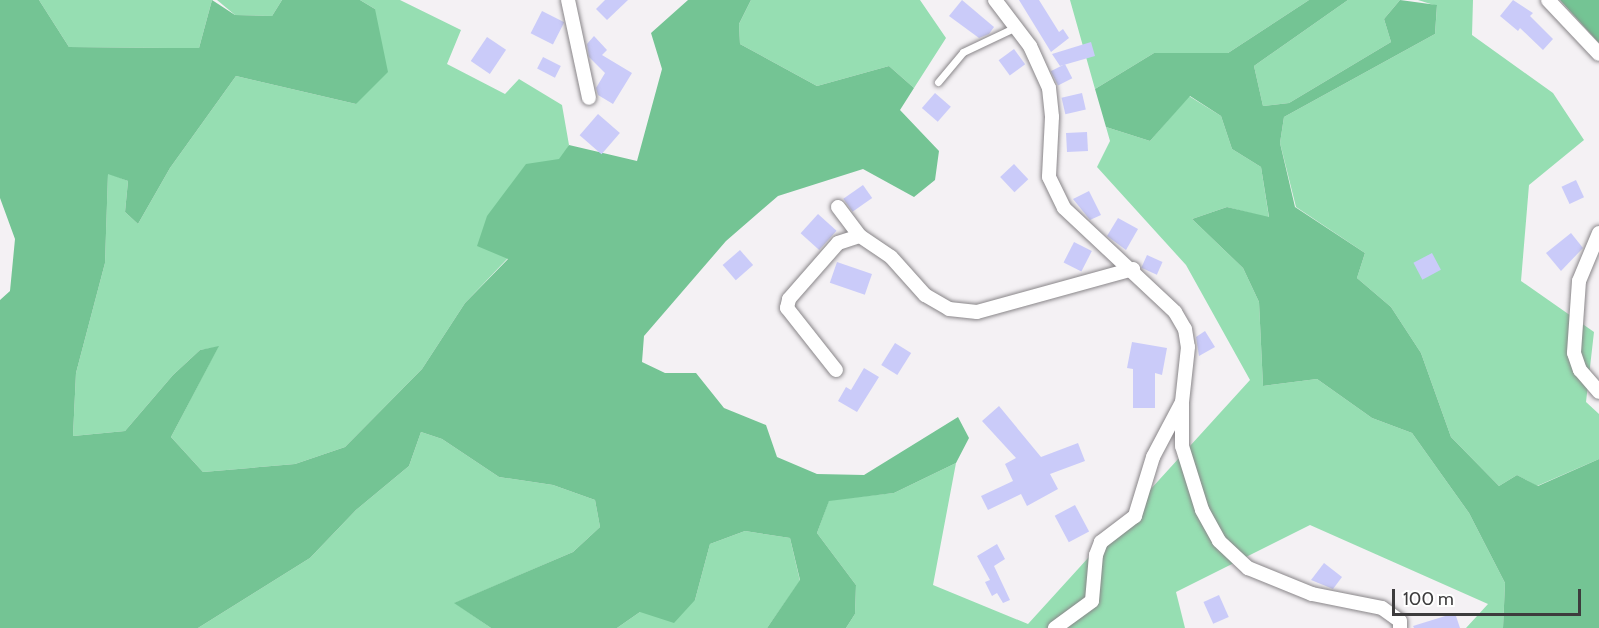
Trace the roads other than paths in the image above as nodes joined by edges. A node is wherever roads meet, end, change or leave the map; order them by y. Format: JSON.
{"nodes":[{"id":1,"x":568,"y":0,"type":"edge"},
{"id":2,"x":995,"y":0,"type":"edge"},
{"id":3,"x":1548,"y":0,"type":"edge"},
{"id":4,"x":1016,"y":27,"type":"junction"},
{"id":5,"x":1599,"y":54,"type":"edge"},
{"id":6,"x":938,"y":82,"type":"dead end"},
{"id":7,"x":589,"y":98,"type":"dead end"},
{"id":8,"x":838,"y":207,"type":"dead end"},
{"id":9,"x":1599,"y":233,"type":"edge"},
{"id":10,"x":860,"y":236,"type":"junction"},
{"id":11,"x":1133,"y":269,"type":"junction"},
{"id":12,"x":836,"y":370,"type":"dead end"},
{"id":13,"x":1599,"y":392,"type":"edge"},
{"id":14,"x":1182,"y":402,"type":"junction"},
{"id":15,"x":1055,"y":628,"type":"edge"},
{"id":16,"x":1400,"y":628,"type":"edge"}],
"edges":[{"from":1,"to":7,"type":"street"},
{"from":2,"to":4,"type":"street"},
{"from":3,"to":5,"type":"street"},
{"from":4,"to":6,"type":"lane"},
{"from":4,"to":11,"type":"street"},
{"from":8,"to":10,"type":"street"},
{"from":9,"to":13,"type":"street"},
{"from":10,"to":11,"type":"street"},
{"from":10,"to":12,"type":"street"},
{"from":11,"to":14,"type":"street"},
{"from":14,"to":15,"type":"street"},
{"from":14,"to":16,"type":"street"}]}
